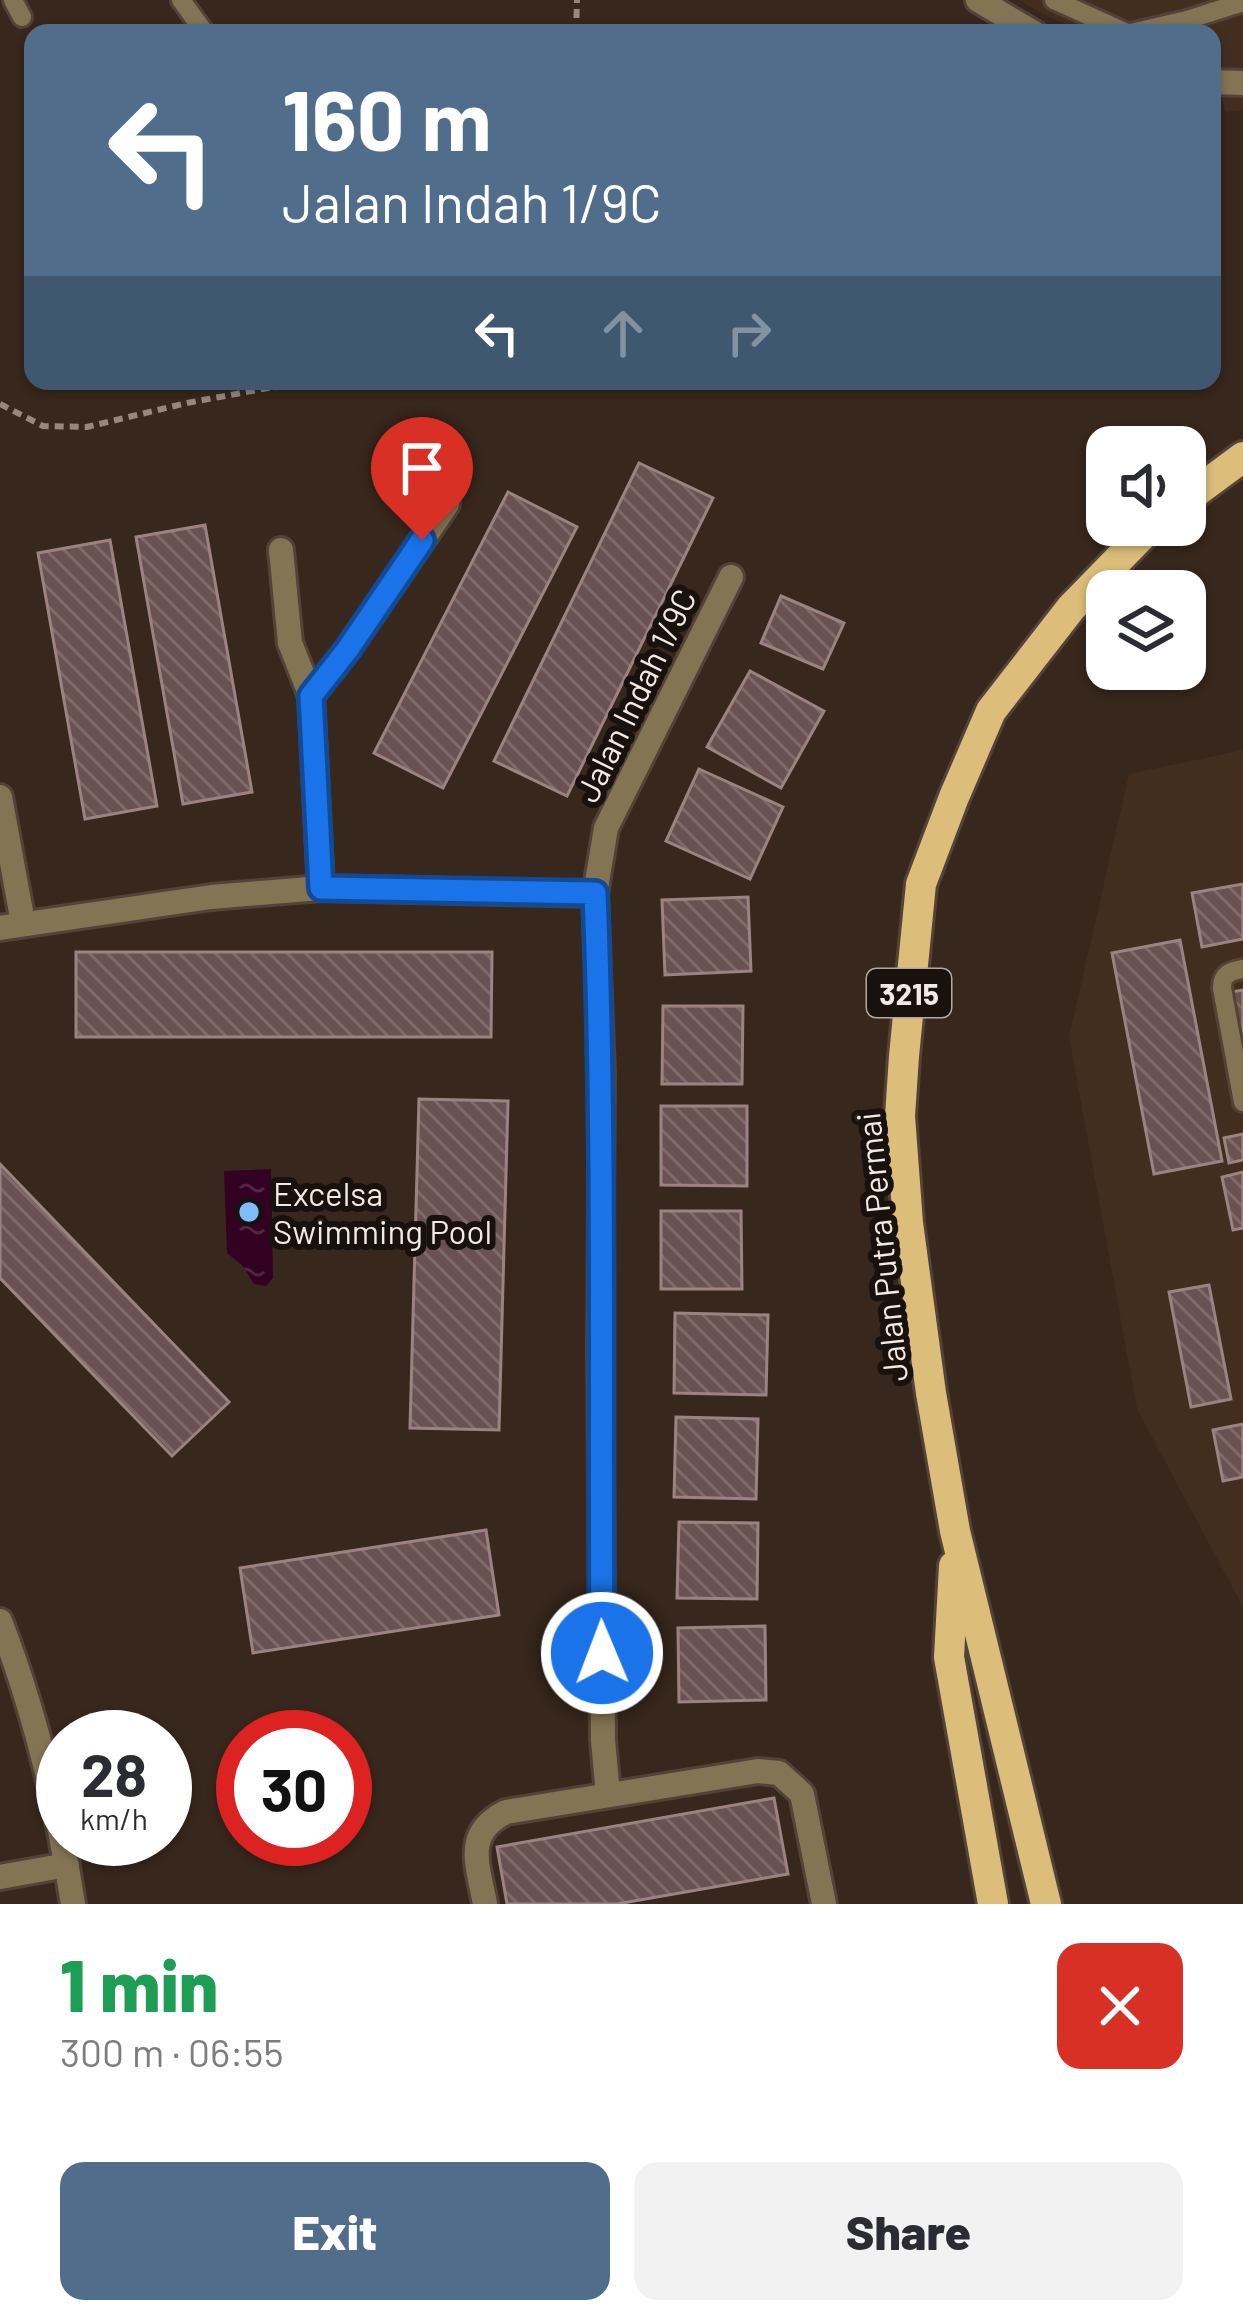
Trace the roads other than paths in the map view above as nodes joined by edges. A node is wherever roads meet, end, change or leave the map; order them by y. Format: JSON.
{"nodes":[{"id":1,"x":978,"y":0,"type":"edge"},
{"id":2,"x":1054,"y":0,"type":"edge"},
{"id":3,"x":1243,"y":2,"type":"edge"},
{"id":4,"x":1019,"y":24,"type":"edge"},
{"id":5,"x":1109,"y":24,"type":"edge"},
{"id":6,"x":1169,"y":24,"type":"edge"},
{"id":7,"x":1243,"y":457,"type":"edge"},
{"id":8,"x":1206,"y":484,"type":"edge"},
{"id":9,"x":447,"y":503,"type":"dead end"},
{"id":10,"x":1132,"y":546,"type":"edge"},
{"id":11,"x":281,"y":550,"type":"dead end"},
{"id":12,"x":731,"y":577,"type":"dead end"},
{"id":13,"x":311,"y":696,"type":"junction"},
{"id":14,"x":0,"y":797,"type":"edge"},
{"id":15,"x":321,"y":888,"type":"junction"},
{"id":16,"x":595,"y":893,"type":"junction"},
{"id":17,"x":11,"y":925,"type":"edge"},
{"id":18,"x":1243,"y":969,"type":"edge"},
{"id":19,"x":1239,"y":1054,"type":"edge"},
{"id":20,"x":1243,"y":1102,"type":"edge"},
{"id":21,"x":956,"y":1531,"type":"junction"},
{"id":22,"x":0,"y":1621,"type":"edge"},
{"id":23,"x":36,"y":1740,"type":"edge"},
{"id":24,"x":608,"y":1795,"type":"junction"},
{"id":25,"x":61,"y":1866,"type":"edge"},
{"id":26,"x":67,"y":1866,"type":"edge"},
{"id":27,"x":0,"y":1876,"type":"edge"},
{"id":28,"x":73,"y":1904,"type":"edge"},
{"id":29,"x":484,"y":1904,"type":"edge"},
{"id":30,"x":824,"y":1904,"type":"edge"},
{"id":31,"x":993,"y":1904,"type":"edge"},
{"id":32,"x":1046,"y":1904,"type":"edge"}],
"edges":[{"from":1,"to":4,"type":"street"},
{"from":2,"to":5,"type":"lane"},
{"from":3,"to":6,"type":"lane"},
{"from":7,"to":8,"type":"main road"},
{"from":9,"to":13,"type":"street"},
{"from":10,"to":21,"type":"main road","name":"Jalan Putra Permai","number":"3215"},
{"from":11,"to":13,"type":"street"},
{"from":12,"to":16,"type":"street","name":"Jalan Indah 1/9C"},
{"from":13,"to":15,"type":"street"},
{"from":14,"to":17,"type":"street"},
{"from":15,"to":16,"type":"street"},
{"from":15,"to":17,"type":"street"},
{"from":16,"to":24,"type":"street","name":"Jalan Indah 1/9C"},
{"from":18,"to":19,"type":"lane"},
{"from":19,"to":20,"type":"lane"},
{"from":21,"to":31,"type":"main road","name":"Jalan Putra Permai","number":"3215"},
{"from":21,"to":32,"type":"main road","name":"Jalan Putra Permai","number":"3215"},
{"from":22,"to":23,"type":"street"},
{"from":24,"to":29,"type":"street"},
{"from":24,"to":30,"type":"street"},
{"from":25,"to":27,"type":"street"},
{"from":26,"to":28,"type":"street"}]}
